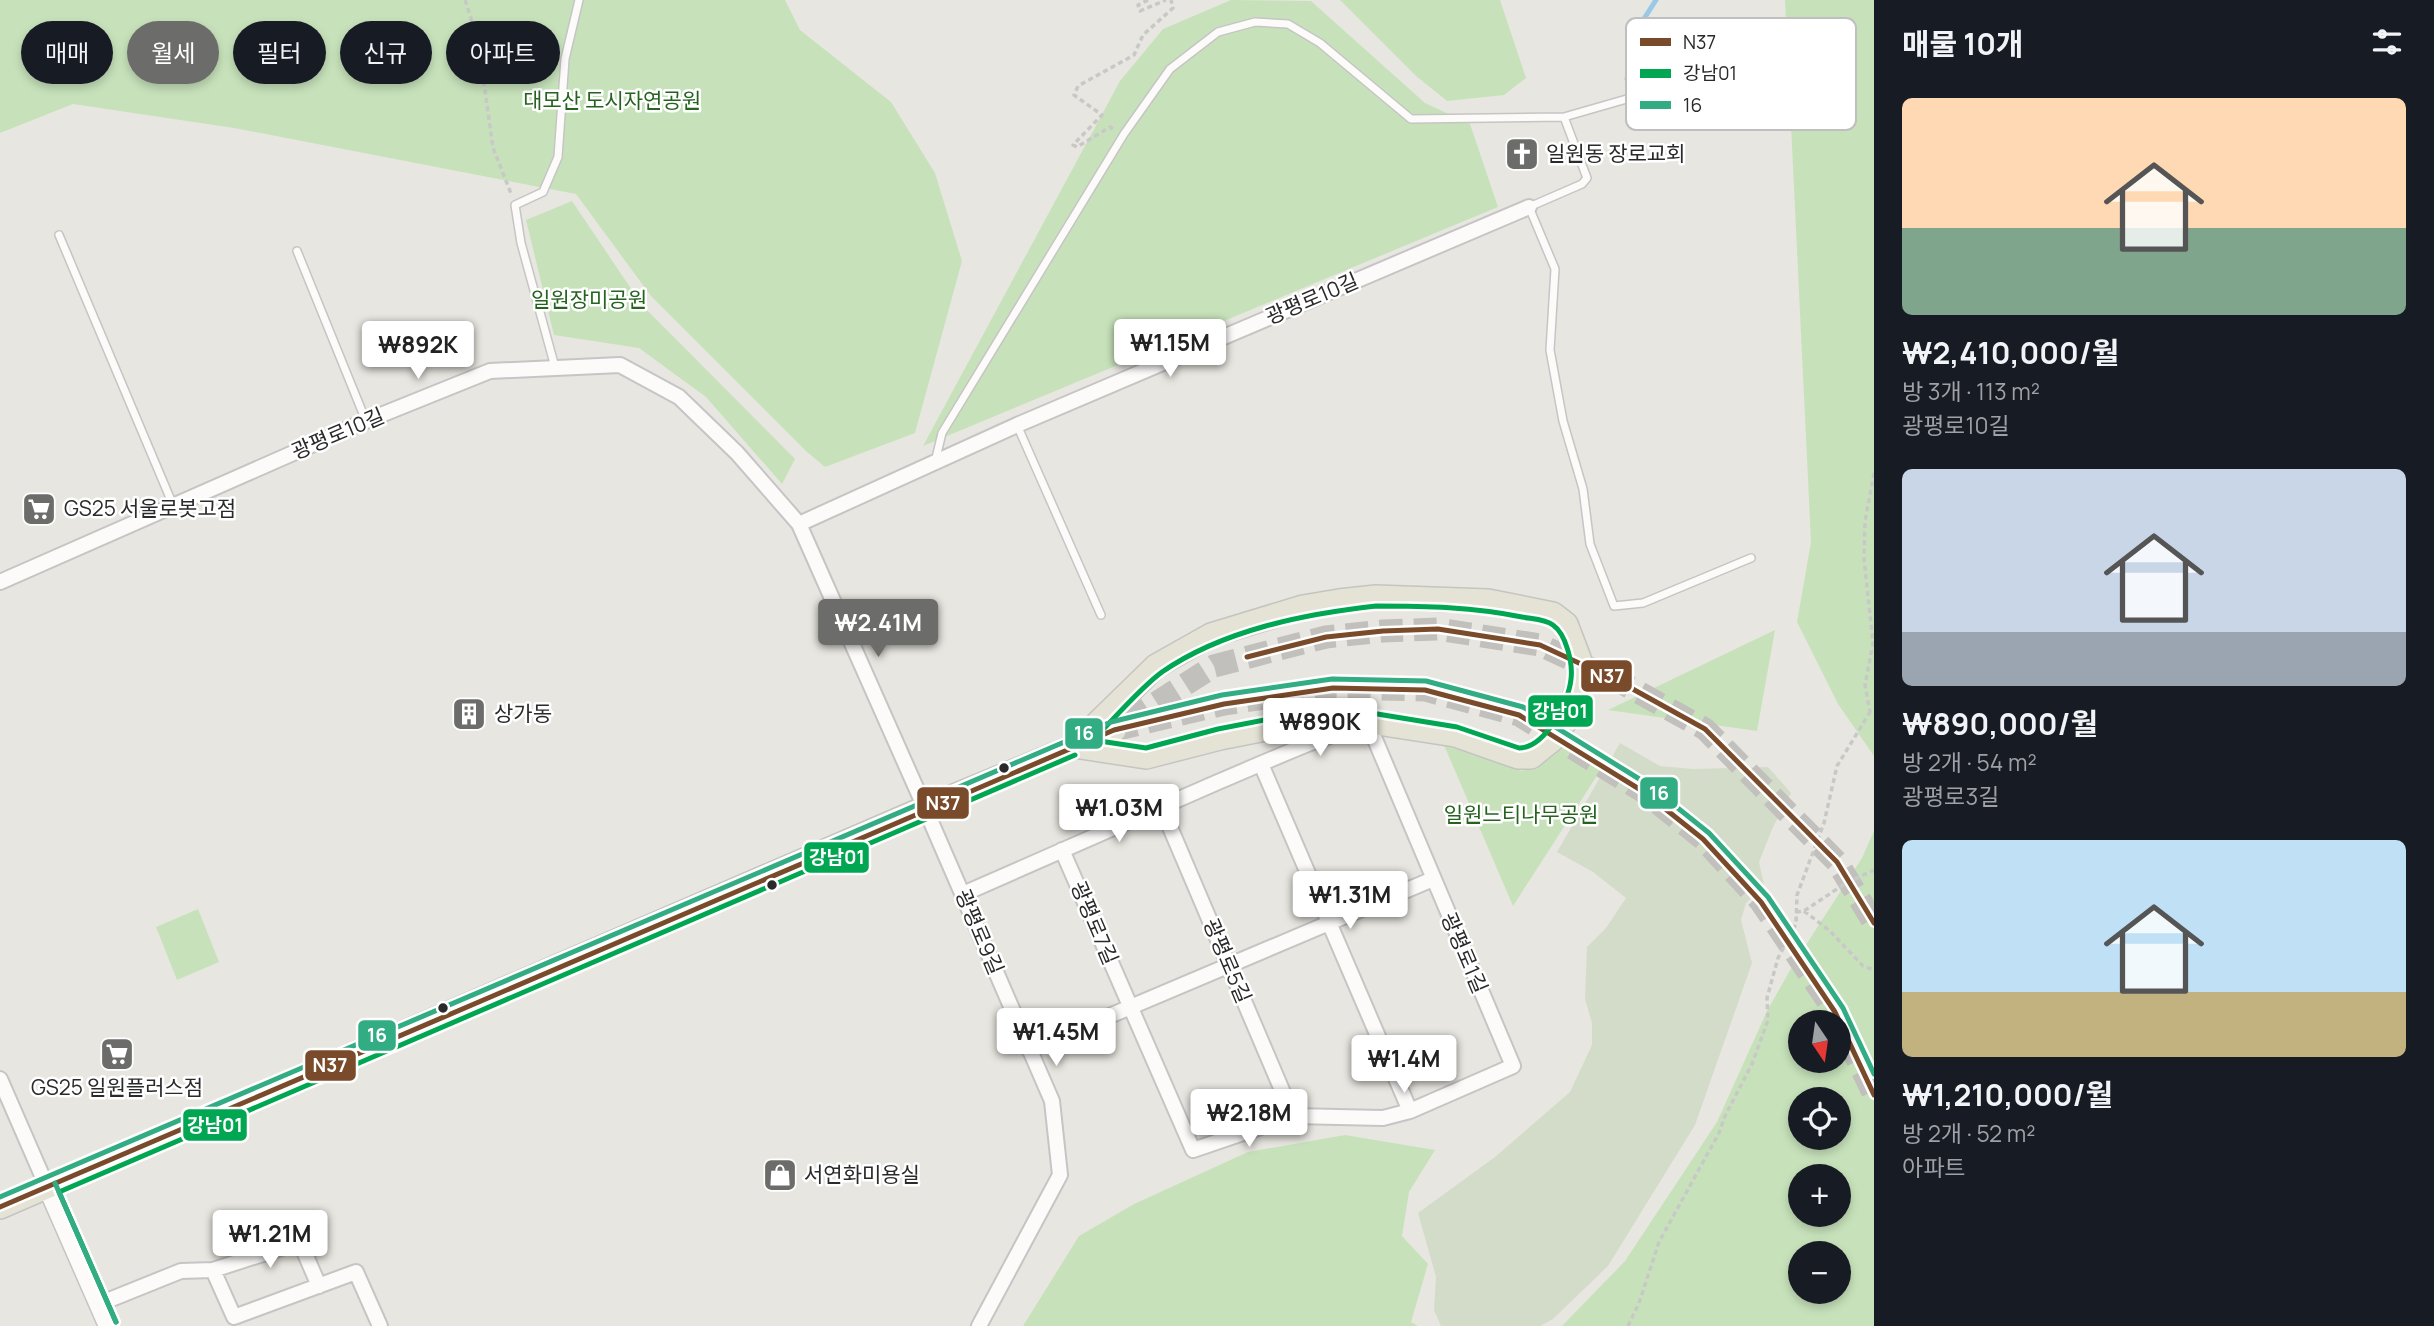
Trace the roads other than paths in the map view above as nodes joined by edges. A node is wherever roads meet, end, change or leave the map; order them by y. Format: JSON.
{"nodes":[{"id":1,"x":579,"y":0,"type":"edge"},
{"id":2,"x":1626,"y":99,"type":"edge"},
{"id":3,"x":1564,"y":117,"type":"junction"},
{"id":4,"x":1529,"y":207,"type":"junction"},
{"id":5,"x":59,"y":235,"type":"dead end"},
{"id":6,"x":297,"y":251,"type":"dead end"},
{"id":7,"x":555,"y":368,"type":"junction"},
{"id":8,"x":366,"y":421,"type":"junction"},
{"id":9,"x":1017,"y":425,"type":"junction"},
{"id":10,"x":935,"y":462,"type":"junction"},
{"id":11,"x":173,"y":506,"type":"junction"},
{"id":12,"x":799,"y":524,"type":"junction"},
{"id":13,"x":1751,"y":558,"type":"dead end"},
{"id":14,"x":0,"y":582,"type":"edge"},
{"id":15,"x":1101,"y":615,"type":"dead end"},
{"id":16,"x":1114,"y":730,"type":"tunnel mouth"},
{"id":17,"x":1074,"y":746,"type":"junction"},
{"id":18,"x":1261,"y":764,"type":"junction"},
{"id":19,"x":1161,"y":806,"type":"junction"},
{"id":20,"x":925,"y":808,"type":"junction"},
{"id":21,"x":1062,"y":849,"type":"junction"},
{"id":22,"x":1433,"y":879,"type":"junction"},
{"id":23,"x":963,"y":894,"type":"junction"},
{"id":24,"x":1328,"y":923,"type":"junction"},
{"id":25,"x":1229,"y":965,"type":"junction"},
{"id":26,"x":1129,"y":1007,"type":"junction"},
{"id":27,"x":1028,"y":1050,"type":"junction"},
{"id":28,"x":0,"y":1079,"type":"edge"},
{"id":29,"x":1410,"y":1111,"type":"junction"},
{"id":30,"x":1293,"y":1116,"type":"junction"},
{"id":31,"x":47,"y":1187,"type":"junction"},
{"id":32,"x":0,"y":1207,"type":"edge"},
{"id":33,"x":213,"y":1270,"type":"junction"},
{"id":34,"x":319,"y":1286,"type":"junction"},
{"id":35,"x":99,"y":1304,"type":"junction"},
{"id":36,"x":108,"y":1326,"type":"edge"},
{"id":37,"x":380,"y":1326,"type":"edge"},
{"id":38,"x":979,"y":1326,"type":"edge"}],
"edges":[{"from":1,"to":7,"type":"lane"},
{"from":2,"to":3,"type":"lane"},
{"from":3,"to":4,"type":"lane","name":"광평로10길"},
{"from":3,"to":10,"type":"lane"},
{"from":4,"to":9,"type":"street","name":"광평로10길"},
{"from":4,"to":13,"type":"lane"},
{"from":5,"to":11,"type":"lane"},
{"from":6,"to":8,"type":"lane"},
{"from":7,"to":8,"type":"street","name":"광평로10길"},
{"from":7,"to":12,"type":"street","name":"광평로10길"},
{"from":8,"to":11,"type":"street","name":"광평로10길"},
{"from":9,"to":10,"type":"street","name":"광평로10길"},
{"from":9,"to":15,"type":"lane"},
{"from":10,"to":12,"type":"street","name":"광평로10길"},
{"from":11,"to":14,"type":"street","name":"광평로10길"},
{"from":12,"to":20,"type":"street","name":"광평로10길"},
{"from":16,"to":17,"type":"main road"},
{"from":17,"to":17,"type":"main road"},
{"from":17,"to":20,"type":"main road"},
{"from":18,"to":19,"type":"street"},
{"from":18,"to":22,"type":"street","name":"광평로1길"},
{"from":18,"to":24,"type":"street"},
{"from":19,"to":21,"type":"street"},
{"from":19,"to":25,"type":"street","name":"광평로5길"},
{"from":20,"to":23,"type":"street","name":"광평로9길"},
{"from":20,"to":31,"type":"main road"},
{"from":21,"to":23,"type":"street"},
{"from":21,"to":26,"type":"street","name":"광평로7길"},
{"from":22,"to":24,"type":"street"},
{"from":22,"to":29,"type":"street","name":"광평로1길"},
{"from":23,"to":27,"type":"street","name":"광평로9길"},
{"from":24,"to":25,"type":"street"},
{"from":24,"to":29,"type":"street"},
{"from":25,"to":26,"type":"street"},
{"from":25,"to":30,"type":"street","name":"광평로5길"},
{"from":26,"to":27,"type":"street"},
{"from":26,"to":30,"type":"street","name":"광평로7길"},
{"from":27,"to":38,"type":"street","name":"광평로9길"},
{"from":28,"to":31,"type":"street"},
{"from":29,"to":30,"type":"street"},
{"from":31,"to":32,"type":"main road"},
{"from":31,"to":35,"type":"street"},
{"from":33,"to":34,"type":"street"},
{"from":33,"to":34,"type":"street"},
{"from":33,"to":35,"type":"street"},
{"from":34,"to":37,"type":"street"},
{"from":35,"to":36,"type":"street"}]}
